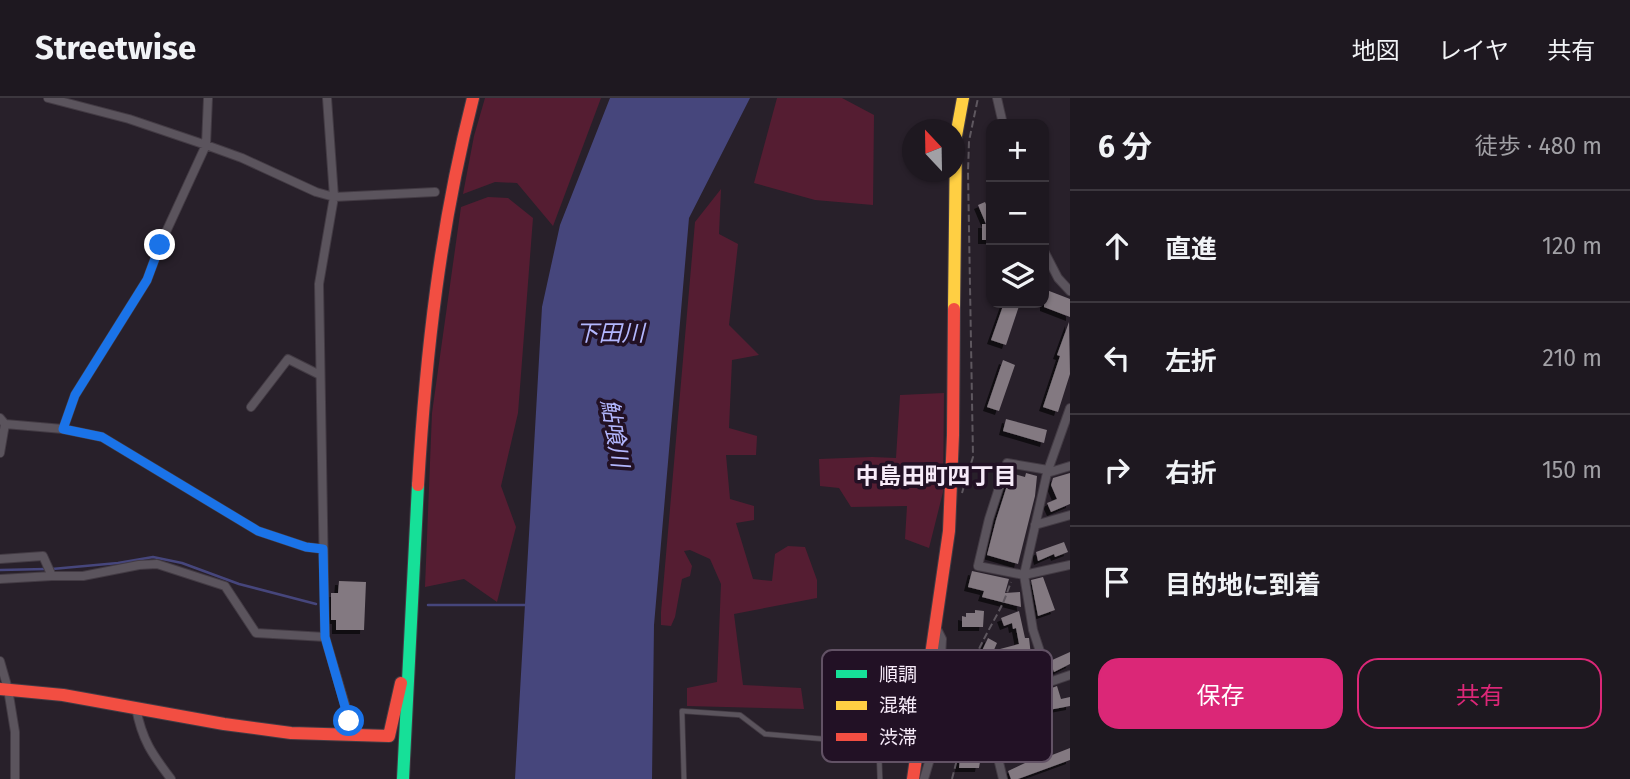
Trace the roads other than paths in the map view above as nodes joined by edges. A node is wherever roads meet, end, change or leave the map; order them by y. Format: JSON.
{"nodes":[{"id":1,"x":48,"y":98,"type":"edge"},
{"id":2,"x":208,"y":98,"type":"edge"},
{"id":3,"x":327,"y":98,"type":"edge"},
{"id":4,"x":473,"y":98,"type":"edge"},
{"id":5,"x":963,"y":98,"type":"edge"},
{"id":6,"x":997,"y":98,"type":"edge"},
{"id":7,"x":1002,"y":119,"type":"edge"},
{"id":8,"x":206,"y":145,"type":"junction"},
{"id":9,"x":435,"y":192,"type":"dead end"},
{"id":10,"x":334,"y":197,"type":"junction"},
{"id":11,"x":1049,"y":261,"type":"edge"},
{"id":12,"x":1070,"y":291,"type":"edge"},
{"id":13,"x":320,"y":375,"type":"junction"},
{"id":14,"x":250,"y":407,"type":"dead end"},
{"id":15,"x":1070,"y":408,"type":"edge"},
{"id":16,"x":2,"y":421,"type":"edge"},
{"id":17,"x":63,"y":429,"type":"junction"},
{"id":18,"x":0,"y":453,"type":"edge"},
{"id":19,"x":1070,"y":466,"type":"edge"},
{"id":20,"x":1048,"y":471,"type":"junction"},
{"id":21,"x":1070,"y":515,"type":"edge"},
{"id":22,"x":1035,"y":525,"type":"junction"},
{"id":23,"x":323,"y":549,"type":"junction"},
{"id":24,"x":0,"y":559,"type":"edge"},
{"id":25,"x":1070,"y":565,"type":"edge"},
{"id":26,"x":51,"y":574,"type":"junction"},
{"id":27,"x":1024,"y":575,"type":"junction"},
{"id":28,"x":0,"y":579,"type":"edge"},
{"id":29,"x":935,"y":624,"type":"junction"},
{"id":30,"x":325,"y":637,"type":"junction"},
{"id":31,"x":932,"y":650,"type":"edge"},
{"id":32,"x":941,"y":650,"type":"edge"},
{"id":33,"x":1040,"y":650,"type":"edge"},
{"id":34,"x":408,"y":655,"type":"junction"},
{"id":35,"x":0,"y":661,"type":"edge"},
{"id":36,"x":1070,"y":675,"type":"edge"},
{"id":37,"x":1052,"y":681,"type":"edge"},
{"id":38,"x":4,"y":689,"type":"edge"},
{"id":39,"x":136,"y":708,"type":"junction"},
{"id":40,"x":354,"y":735,"type":"junction"},
{"id":41,"x":822,"y":739,"type":"edge"},
{"id":42,"x":928,"y":762,"type":"edge"},
{"id":43,"x":15,"y":779,"type":"edge"},
{"id":44,"x":170,"y":779,"type":"edge"},
{"id":45,"x":403,"y":779,"type":"edge"},
{"id":46,"x":684,"y":779,"type":"edge"},
{"id":47,"x":923,"y":779,"type":"edge"}],
"edges":[{"from":1,"to":8,"type":"street"},
{"from":2,"to":8,"type":"street"},
{"from":3,"to":10,"type":"street"},
{"from":4,"to":34,"type":"street"},
{"from":5,"to":29,"type":"street"},
{"from":6,"to":7,"type":"street"},
{"from":8,"to":10,"type":"street"},
{"from":8,"to":17,"type":"street"},
{"from":9,"to":10,"type":"street"},
{"from":10,"to":13,"type":"street"},
{"from":11,"to":12,"type":"street"},
{"from":13,"to":14,"type":"street"},
{"from":13,"to":23,"type":"street"},
{"from":15,"to":20,"type":"street"},
{"from":16,"to":17,"type":"street"},
{"from":16,"to":18,"type":"street"},
{"from":17,"to":23,"type":"street"},
{"from":19,"to":20,"type":"street"},
{"from":20,"to":22,"type":"street"},
{"from":20,"to":27,"type":"street"},
{"from":21,"to":22,"type":"street"},
{"from":22,"to":27,"type":"street"},
{"from":23,"to":30,"type":"street"},
{"from":24,"to":26,"type":"street"},
{"from":25,"to":27,"type":"street"},
{"from":26,"to":28,"type":"street"},
{"from":26,"to":30,"type":"street"},
{"from":27,"to":33,"type":"street"},
{"from":29,"to":31,"type":"street"},
{"from":29,"to":32,"type":"street"},
{"from":30,"to":40,"type":"street"},
{"from":34,"to":40,"type":"street"},
{"from":34,"to":45,"type":"street"},
{"from":35,"to":38,"type":"street"},
{"from":36,"to":37,"type":"street"},
{"from":38,"to":39,"type":"street"},
{"from":38,"to":43,"type":"street"},
{"from":39,"to":40,"type":"street"},
{"from":39,"to":44,"type":"street"},
{"from":41,"to":46,"type":"lane"},
{"from":42,"to":47,"type":"street"}]}
